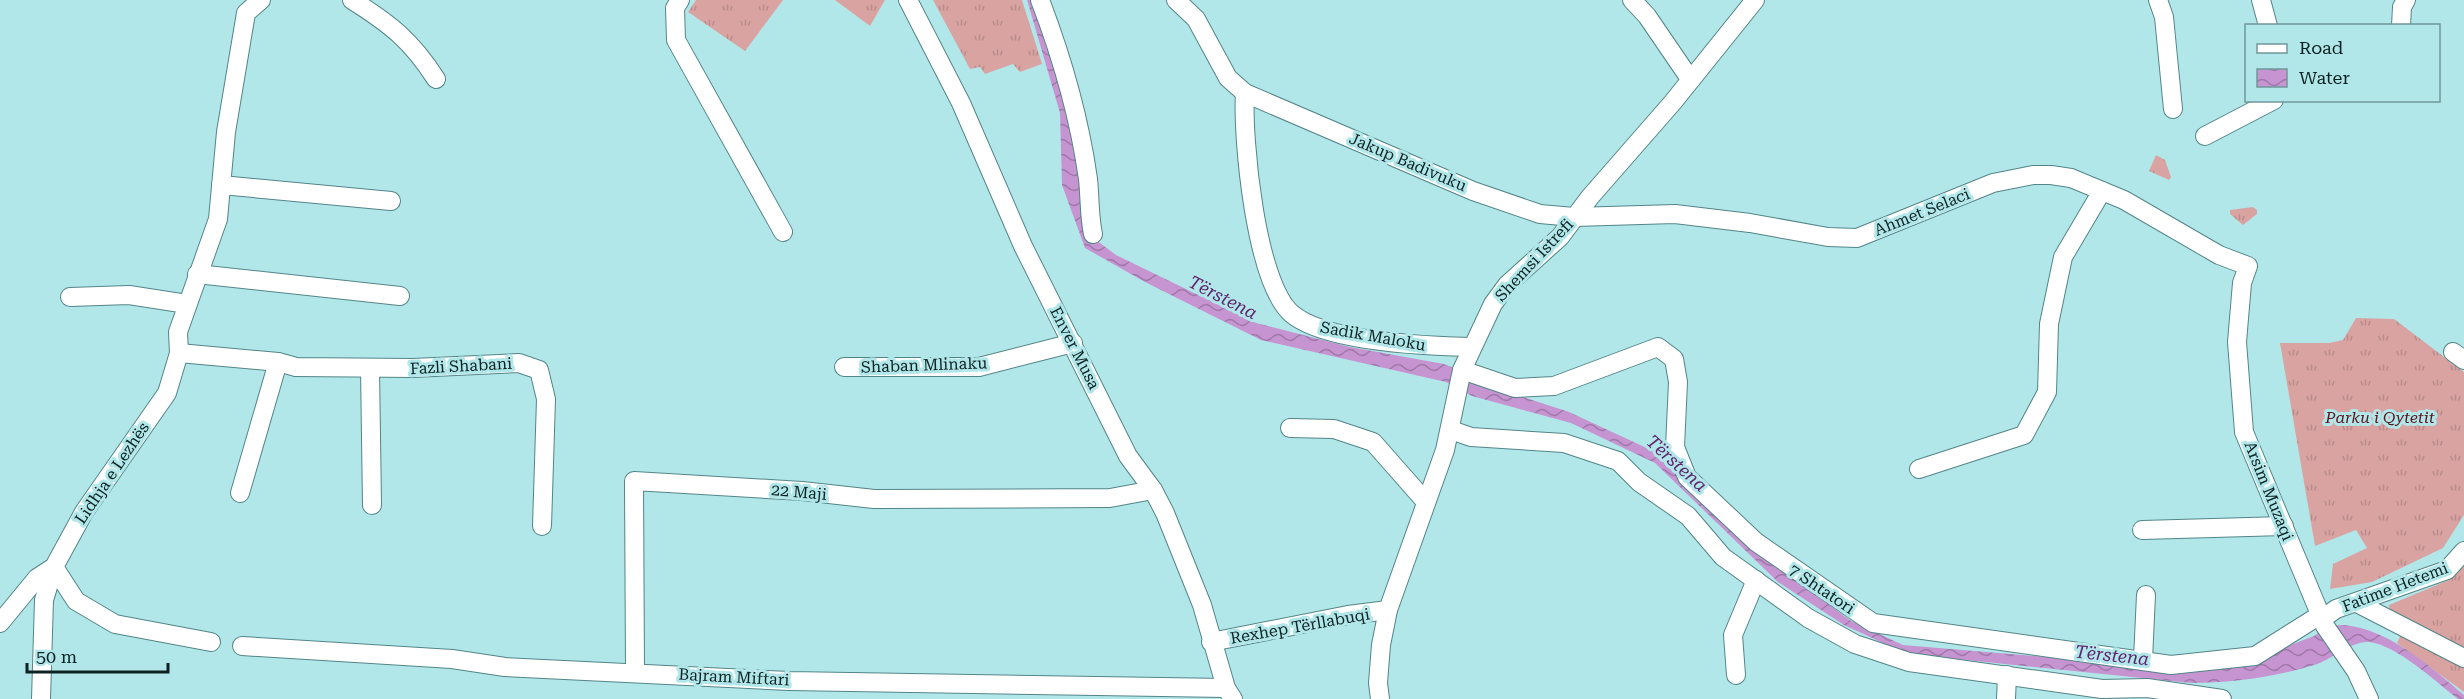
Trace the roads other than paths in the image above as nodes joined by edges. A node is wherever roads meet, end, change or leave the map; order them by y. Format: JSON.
{"nodes":[{"id":1,"x":261,"y":0,"type":"edge"},
{"id":2,"x":352,"y":0,"type":"edge"},
{"id":3,"x":680,"y":0,"type":"edge"},
{"id":4,"x":908,"y":0,"type":"edge"},
{"id":5,"x":1040,"y":0,"type":"edge"},
{"id":6,"x":1176,"y":0,"type":"edge"},
{"id":7,"x":1632,"y":0,"type":"edge"},
{"id":8,"x":1755,"y":0,"type":"edge"},
{"id":9,"x":2158,"y":0,"type":"edge"},
{"id":10,"x":2260,"y":0,"type":"edge"},
{"id":11,"x":2406,"y":0,"type":"edge"},
{"id":12,"x":243,"y":7,"type":"edge"},
{"id":13,"x":2267,"y":24,"type":"edge"},
{"id":14,"x":2401,"y":24,"type":"edge"},
{"id":15,"x":436,"y":79,"type":"dead end"},
{"id":16,"x":1690,"y":79,"type":"junction"},
{"id":17,"x":1245,"y":93,"type":"junction"},
{"id":18,"x":2270,"y":102,"type":"edge"},
{"id":19,"x":2174,"y":109,"type":"dead end"},
{"id":20,"x":2205,"y":136,"type":"dead end"},
{"id":21,"x":221,"y":184,"type":"junction"},
{"id":22,"x":2102,"y":191,"type":"junction"},
{"id":23,"x":391,"y":201,"type":"dead end"},
{"id":24,"x":1574,"y":217,"type":"junction"},
{"id":25,"x":783,"y":232,"type":"dead end"},
{"id":26,"x":1094,"y":234,"type":"dead end"},
{"id":27,"x":2248,"y":266,"type":"joint"},
{"id":28,"x":197,"y":274,"type":"junction"},
{"id":29,"x":400,"y":296,"type":"dead end"},
{"id":30,"x":70,"y":297,"type":"dead end"},
{"id":31,"x":187,"y":304,"type":"junction"},
{"id":32,"x":1073,"y":343,"type":"junction"},
{"id":33,"x":1471,"y":347,"type":"junction"},
{"id":34,"x":179,"y":353,"type":"junction"},
{"id":35,"x":278,"y":362,"type":"junction"},
{"id":36,"x":369,"y":368,"type":"junction"},
{"id":37,"x":844,"y":368,"type":"dead end"},
{"id":38,"x":1462,"y":370,"type":"junction"},
{"id":39,"x":1290,"y":428,"type":"dead end"},
{"id":40,"x":1451,"y":430,"type":"junction"},
{"id":41,"x":1919,"y":469,"type":"dead end"},
{"id":42,"x":1153,"y":490,"type":"junction"},
{"id":43,"x":240,"y":493,"type":"dead end"},
{"id":44,"x":1425,"y":501,"type":"junction"},
{"id":45,"x":372,"y":505,"type":"dead end"},
{"id":46,"x":542,"y":526,"type":"dead end"},
{"id":47,"x":2284,"y":526,"type":"junction"},
{"id":48,"x":2142,"y":530,"type":"dead end"},
{"id":49,"x":2464,"y":551,"type":"edge"},
{"id":50,"x":54,"y":567,"type":"junction"},
{"id":51,"x":1756,"y":580,"type":"junction"},
{"id":52,"x":2146,"y":595,"type":"dead end"},
{"id":53,"x":2357,"y":603,"type":"junction"},
{"id":54,"x":1388,"y":610,"type":"junction"},
{"id":55,"x":2322,"y":620,"type":"junction"},
{"id":56,"x":0,"y":623,"type":"edge"},
{"id":57,"x":211,"y":642,"type":"dead end"},
{"id":58,"x":1211,"y":642,"type":"junction"},
{"id":59,"x":242,"y":646,"type":"dead end"},
{"id":60,"x":2464,"y":658,"type":"edge"},
{"id":61,"x":2143,"y":659,"type":"junction"},
{"id":62,"x":635,"y":672,"type":"junction"},
{"id":63,"x":1736,"y":675,"type":"dead end"},
{"id":64,"x":2007,"y":675,"type":"junction"},
{"id":65,"x":2145,"y":693,"type":"edge"},
{"id":66,"x":1230,"y":694,"type":"edge"},
{"id":67,"x":41,"y":699,"type":"edge"},
{"id":68,"x":1380,"y":699,"type":"edge"},
{"id":69,"x":2006,"y":699,"type":"edge"},
{"id":70,"x":2222,"y":699,"type":"edge"},
{"id":71,"x":2368,"y":699,"type":"edge"}],
"edges":[{"from":1,"to":12,"type":"street","name":"Lidhja e Lezhës"},
{"from":2,"to":15,"type":"street"},
{"from":3,"to":25,"type":"street"},
{"from":4,"to":32,"type":"street","name":"Enver Musa"},
{"from":5,"to":26,"type":"street"},
{"from":6,"to":17,"type":"street"},
{"from":7,"to":16,"type":"street"},
{"from":8,"to":16,"type":"street","name":"Shemsi Istrefi"},
{"from":9,"to":19,"type":"street"},
{"from":10,"to":13,"type":"street"},
{"from":11,"to":14,"type":"street"},
{"from":12,"to":21,"type":"street","name":"Lidhja e Lezhës"},
{"from":16,"to":24,"type":"street","name":"Shemsi Istrefi"},
{"from":17,"to":24,"type":"street","name":"Jakup Badivuku"},
{"from":17,"to":33,"type":"street","name":"Sadik Maloku"},
{"from":18,"to":20,"type":"street"},
{"from":21,"to":23,"type":"street"},
{"from":21,"to":28,"type":"street","name":"Lidhja e Lezhës"},
{"from":22,"to":24,"type":"street","name":"Ahmet Selaci"},
{"from":22,"to":27,"type":"street","name":"Ahmet Selaci"},
{"from":22,"to":41,"type":"street"},
{"from":24,"to":33,"type":"street","name":"Shemsi Istrefi"},
{"from":27,"to":47,"type":"street","name":"Arsim Muzaqi"},
{"from":28,"to":29,"type":"street"},
{"from":28,"to":31,"type":"street","name":"Lidhja e Lezhës"},
{"from":30,"to":31,"type":"street"},
{"from":31,"to":34,"type":"street","name":"Lidhja e Lezhës"},
{"from":32,"to":37,"type":"street","name":"Shaban Mlinaku"},
{"from":32,"to":42,"type":"street","name":"Enver Musa"},
{"from":33,"to":38,"type":"street","name":"Shemsi Istrefi"},
{"from":34,"to":35,"type":"street","name":"Fazli Shabani"},
{"from":34,"to":50,"type":"street","name":"Lidhja e Lezhës"},
{"from":35,"to":36,"type":"street","name":"Fazli Shabani"},
{"from":35,"to":43,"type":"street"},
{"from":36,"to":45,"type":"street"},
{"from":36,"to":46,"type":"street","name":"Fazli Shabani"},
{"from":38,"to":40,"type":"street","name":"Shemsi Istrefi"},
{"from":38,"to":61,"type":"street","name":"7 Shtatori"},
{"from":39,"to":44,"type":"street"},
{"from":40,"to":44,"type":"street","name":"Shemsi Istrefi"},
{"from":40,"to":51,"type":"street"},
{"from":42,"to":58,"type":"street","name":"Enver Musa"},
{"from":42,"to":62,"type":"street","name":"22 Maji"},
{"from":44,"to":54,"type":"street","name":"Shemsi Istrefi"},
{"from":47,"to":48,"type":"street"},
{"from":47,"to":55,"type":"street","name":"Arsim Muzaqi"},
{"from":49,"to":53,"type":"street","name":"Fatime Hetemi"},
{"from":50,"to":56,"type":"street","name":"Lidhja e Lezhës"},
{"from":50,"to":57,"type":"street"},
{"from":50,"to":67,"type":"street"},
{"from":51,"to":63,"type":"street"},
{"from":51,"to":64,"type":"street"},
{"from":52,"to":61,"type":"street"},
{"from":53,"to":55,"type":"street","name":"Fatime Hetemi"},
{"from":53,"to":60,"type":"street"},
{"from":54,"to":58,"type":"street","name":"Rexhep Tërllabuqi"},
{"from":54,"to":68,"type":"street","name":"Shemsi Istrefi"},
{"from":55,"to":61,"type":"street","name":"7 Shtatori"},
{"from":55,"to":71,"type":"street","name":"Arsim Muzaqi"},
{"from":58,"to":66,"type":"street","name":"Enver Musa"},
{"from":59,"to":62,"type":"street","name":"Bajram Miftari"},
{"from":62,"to":66,"type":"street","name":"Bajram Miftari"},
{"from":64,"to":65,"type":"street"},
{"from":64,"to":69,"type":"street"},
{"from":65,"to":70,"type":"street"}]}
